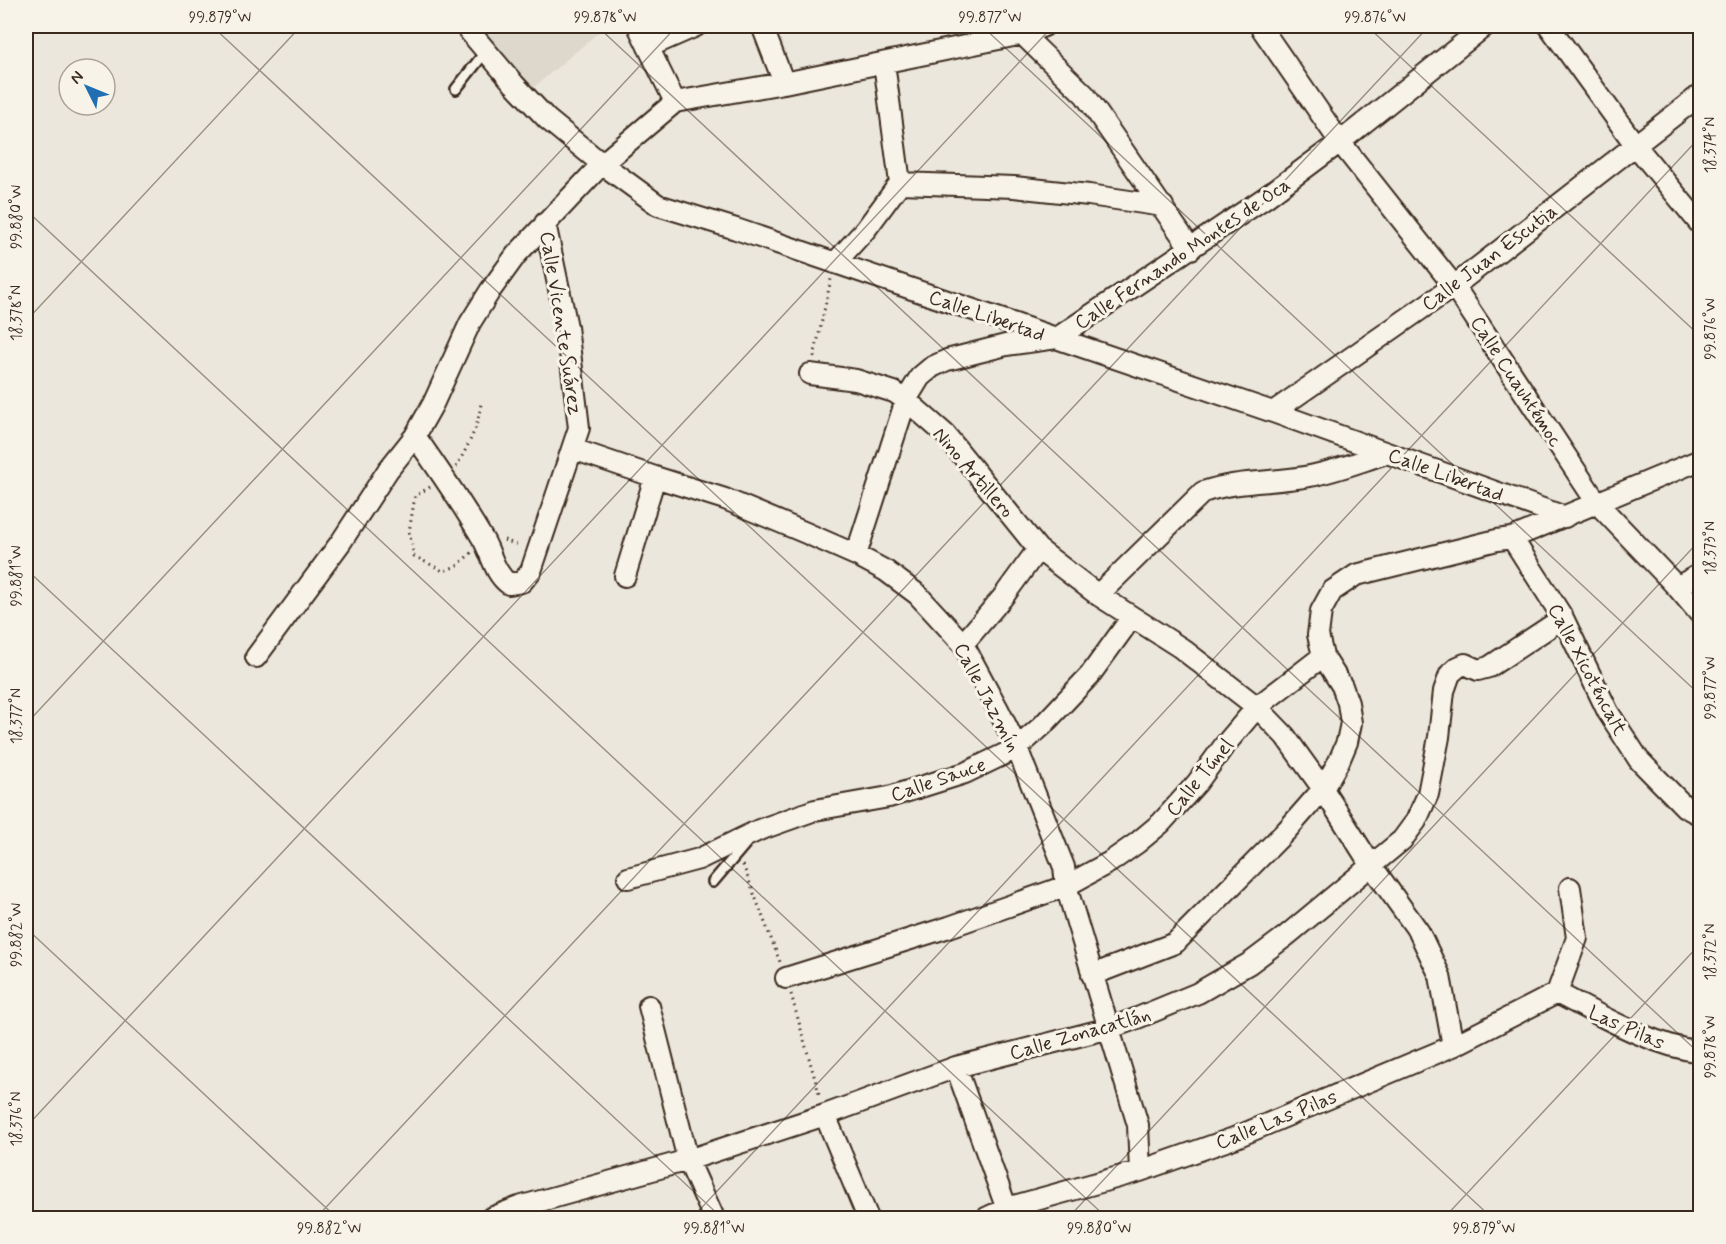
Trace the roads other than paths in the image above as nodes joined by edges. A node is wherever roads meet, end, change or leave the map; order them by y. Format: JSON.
{"nodes":[{"id":1,"x":465,"y":26,"type":"edge"},
{"id":2,"x":638,"y":26,"type":"edge"},
{"id":3,"x":696,"y":26,"type":"edge"},
{"id":4,"x":762,"y":26,"type":"edge"},
{"id":5,"x":1044,"y":26,"type":"edge"},
{"id":6,"x":1260,"y":26,"type":"edge"},
{"id":7,"x":1485,"y":26,"type":"edge"},
{"id":8,"x":1549,"y":26,"type":"edge"},
{"id":9,"x":1018,"y":30,"type":"edge"},
{"id":10,"x":648,"y":47,"type":"junction"},
{"id":11,"x":487,"y":51,"type":"junction"},
{"id":12,"x":884,"y":63,"type":"junction"},
{"id":13,"x":784,"y":83,"type":"junction"},
{"id":14,"x":456,"y":89,"type":"dead end"},
{"id":15,"x":1701,"y":95,"type":"edge"},
{"id":16,"x":675,"y":102,"type":"junction"},
{"id":17,"x":1340,"y":142,"type":"junction"},
{"id":18,"x":1636,"y":146,"type":"junction"},
{"id":19,"x":602,"y":164,"type":"junction"},
{"id":20,"x":900,"y":183,"type":"junction"},
{"id":21,"x":1163,"y":206,"type":"junction"},
{"id":22,"x":548,"y":219,"type":"junction"},
{"id":23,"x":1701,"y":224,"type":"edge"},
{"id":24,"x":1191,"y":249,"type":"junction"},
{"id":25,"x":835,"y":263,"type":"junction"},
{"id":26,"x":1454,"y":286,"type":"junction"},
{"id":27,"x":1057,"y":338,"type":"junction"},
{"id":28,"x":810,"y":374,"type":"road end"},
{"id":29,"x":906,"y":400,"type":"junction"},
{"id":30,"x":1273,"y":412,"type":"junction"},
{"id":31,"x":415,"y":436,"type":"junction"},
{"id":32,"x":573,"y":449,"type":"junction"},
{"id":33,"x":1387,"y":453,"type":"junction"},
{"id":34,"x":1701,"y":460,"type":"edge"},
{"id":35,"x":655,"y":477,"type":"junction"},
{"id":36,"x":1597,"y":503,"type":"junction"},
{"id":37,"x":1565,"y":517,"type":"junction"},
{"id":38,"x":1512,"y":538,"type":"junction"},
{"id":39,"x":1038,"y":549,"type":"junction"},
{"id":40,"x":856,"y":555,"type":"junction"},
{"id":41,"x":1701,"y":574,"type":"edge"},
{"id":42,"x":625,"y":576,"type":"dead end"},
{"id":43,"x":1677,"y":587,"type":"junction"},
{"id":44,"x":1098,"y":595,"type":"junction"},
{"id":45,"x":1701,"y":614,"type":"edge"},
{"id":46,"x":1132,"y":617,"type":"junction"},
{"id":47,"x":1563,"y":618,"type":"junction"},
{"id":48,"x":963,"y":644,"type":"junction"},
{"id":49,"x":256,"y":657,"type":"dead end"},
{"id":50,"x":1323,"y":657,"type":"junction"},
{"id":51,"x":1257,"y":707,"type":"junction"},
{"id":52,"x":1017,"y":748,"type":"junction"},
{"id":53,"x":1323,"y":789,"type":"junction"},
{"id":54,"x":1701,"y":815,"type":"edge"},
{"id":55,"x":759,"y":830,"type":"junction"},
{"id":56,"x":1371,"y":865,"type":"junction"},
{"id":57,"x":628,"y":878,"type":"dead end"},
{"id":58,"x":713,"y":882,"type":"dead end"},
{"id":59,"x":1066,"y":886,"type":"junction"},
{"id":60,"x":1570,"y":888,"type":"dead end"},
{"id":61,"x":1092,"y":975,"type":"junction"},
{"id":62,"x":786,"y":978,"type":"dead end"},
{"id":63,"x":1557,"y":993,"type":"junction"},
{"id":64,"x":649,"y":1006,"type":"dead end"},
{"id":65,"x":1110,"y":1028,"type":"junction"},
{"id":66,"x":1453,"y":1046,"type":"junction"},
{"id":67,"x":1701,"y":1052,"type":"edge"},
{"id":68,"x":956,"y":1067,"type":"junction"},
{"id":69,"x":825,"y":1115,"type":"junction"},
{"id":70,"x":688,"y":1160,"type":"junction"},
{"id":71,"x":1140,"y":1171,"type":"junction"},
{"id":72,"x":1009,"y":1213,"type":"edge"},
{"id":73,"x":491,"y":1218,"type":"edge"},
{"id":74,"x":714,"y":1218,"type":"edge"},
{"id":75,"x":868,"y":1218,"type":"edge"},
{"id":76,"x":986,"y":1218,"type":"edge"}],
"edges":[{"from":1,"to":11,"type":"street","name":"Calle Libertad"},
{"from":2,"to":10,"type":"street"},
{"from":3,"to":10,"type":"street"},
{"from":4,"to":13,"type":"street"},
{"from":5,"to":9,"type":"street"},
{"from":6,"to":17,"type":"street","name":"Calle Cuauhtémoc"},
{"from":7,"to":17,"type":"street","name":"Calle Fernando Montes de Oca"},
{"from":8,"to":18,"type":"street"},
{"from":9,"to":12,"type":"street"},
{"from":9,"to":21,"type":"street"},
{"from":10,"to":16,"type":"street"},
{"from":11,"to":14,"type":"lane"},
{"from":11,"to":19,"type":"street","name":"Calle Libertad"},
{"from":12,"to":13,"type":"street"},
{"from":12,"to":20,"type":"street"},
{"from":13,"to":16,"type":"street"},
{"from":15,"to":18,"type":"street","name":"Calle Juan Escutia"},
{"from":16,"to":19,"type":"street","name":"Calle Vicente Suárez"},
{"from":17,"to":24,"type":"street","name":"Calle Fernando Montes de Oca"},
{"from":17,"to":26,"type":"street","name":"Calle Cuauhtémoc"},
{"from":18,"to":23,"type":"street"},
{"from":18,"to":26,"type":"street","name":"Calle Juan Escutia"},
{"from":19,"to":22,"type":"street","name":"Calle Vicente Suárez"},
{"from":19,"to":25,"type":"street","name":"Calle Libertad"},
{"from":20,"to":21,"type":"street"},
{"from":20,"to":25,"type":"street"},
{"from":21,"to":24,"type":"street"},
{"from":22,"to":31,"type":"street"},
{"from":22,"to":32,"type":"street","name":"Calle Vicente Suárez"},
{"from":24,"to":27,"type":"street","name":"Calle Fernando Montes de Oca"},
{"from":25,"to":27,"type":"street","name":"Calle Libertad"},
{"from":26,"to":30,"type":"street","name":"Calle Juan Escutia"},
{"from":26,"to":36,"type":"street","name":"Calle Cuauhtémoc"},
{"from":27,"to":29,"type":"street","name":"Calle Fernando Montes de Oca"},
{"from":27,"to":30,"type":"street","name":"Calle Libertad"},
{"from":28,"to":29,"type":"street","name":"Nino Artillero"},
{"from":29,"to":39,"type":"street","name":"Nino Artillero"},
{"from":29,"to":40,"type":"street","name":"Calle Fernando Montes de Oca"},
{"from":30,"to":33,"type":"street","name":"Calle Libertad"},
{"from":31,"to":32,"type":"street","name":"Calle Vicente Suárez"},
{"from":31,"to":49,"type":"street"},
{"from":32,"to":35,"type":"street","name":"Calle Jazmín"},
{"from":33,"to":37,"type":"street","name":"Calle Libertad"},
{"from":33,"to":44,"type":"street"},
{"from":34,"to":36,"type":"street"},
{"from":35,"to":40,"type":"street","name":"Calle Jazmín"},
{"from":35,"to":42,"type":"street"},
{"from":36,"to":37,"type":"street"},
{"from":36,"to":43,"type":"street","name":"Calle Cuauhtémoc"},
{"from":37,"to":38,"type":"street"},
{"from":38,"to":47,"type":"street","name":"Calle Xicoténcalt"},
{"from":38,"to":50,"type":"street"},
{"from":39,"to":44,"type":"street","name":"Nino Artillero"},
{"from":39,"to":48,"type":"street"},
{"from":40,"to":48,"type":"street","name":"Calle Jazmín"},
{"from":41,"to":43,"type":"street"},
{"from":43,"to":45,"type":"street","name":"Calle Cuauhtémoc"},
{"from":44,"to":46,"type":"street","name":"Nino Artillero"},
{"from":46,"to":51,"type":"street","name":"Nino Artillero"},
{"from":46,"to":52,"type":"street","name":"Calle Sauce"},
{"from":47,"to":54,"type":"street","name":"Calle Xicoténcalt"},
{"from":47,"to":56,"type":"street","name":"Calle Zonacatlán"},
{"from":48,"to":52,"type":"street","name":"Calle Jazmín"},
{"from":50,"to":51,"type":"street","name":"Calle Túnel"},
{"from":50,"to":53,"type":"street"},
{"from":51,"to":53,"type":"street","name":"Nino Artillero"},
{"from":51,"to":59,"type":"street","name":"Calle Túnel"},
{"from":52,"to":55,"type":"street","name":"Calle Sauce"},
{"from":52,"to":59,"type":"street","name":"Calle Jazmín"},
{"from":53,"to":56,"type":"street","name":"Nino Artillero"},
{"from":53,"to":61,"type":"street"},
{"from":55,"to":57,"type":"street","name":"Calle Sauce"},
{"from":55,"to":58,"type":"lane"},
{"from":56,"to":65,"type":"street","name":"Calle Zonacatlán"},
{"from":56,"to":66,"type":"street","name":"Nino Artillero"},
{"from":59,"to":61,"type":"street","name":"Calle Jazmín"},
{"from":59,"to":62,"type":"street","name":"Calle Túnel"},
{"from":60,"to":63,"type":"street"},
{"from":61,"to":65,"type":"street","name":"Calle Jazmín"},
{"from":63,"to":66,"type":"street","name":"Calle Las Pilas"},
{"from":63,"to":67,"type":"street","name":"Las Pilas"},
{"from":64,"to":70,"type":"street"},
{"from":65,"to":68,"type":"street","name":"Calle Zonacatlán"},
{"from":65,"to":71,"type":"street","name":"Calle Jazmín"},
{"from":66,"to":71,"type":"street","name":"Calle Las Pilas"},
{"from":68,"to":69,"type":"street","name":"Calle Zonacatlán"},
{"from":68,"to":72,"type":"street"},
{"from":69,"to":70,"type":"street","name":"Calle Zonacatlán"},
{"from":69,"to":75,"type":"street"},
{"from":70,"to":73,"type":"street","name":"Calle Zonacatlán"},
{"from":70,"to":74,"type":"street"},
{"from":71,"to":72,"type":"street","name":"Calle Las Pilas"},
{"from":72,"to":76,"type":"street","name":"Calle Las Pilas"}]}
